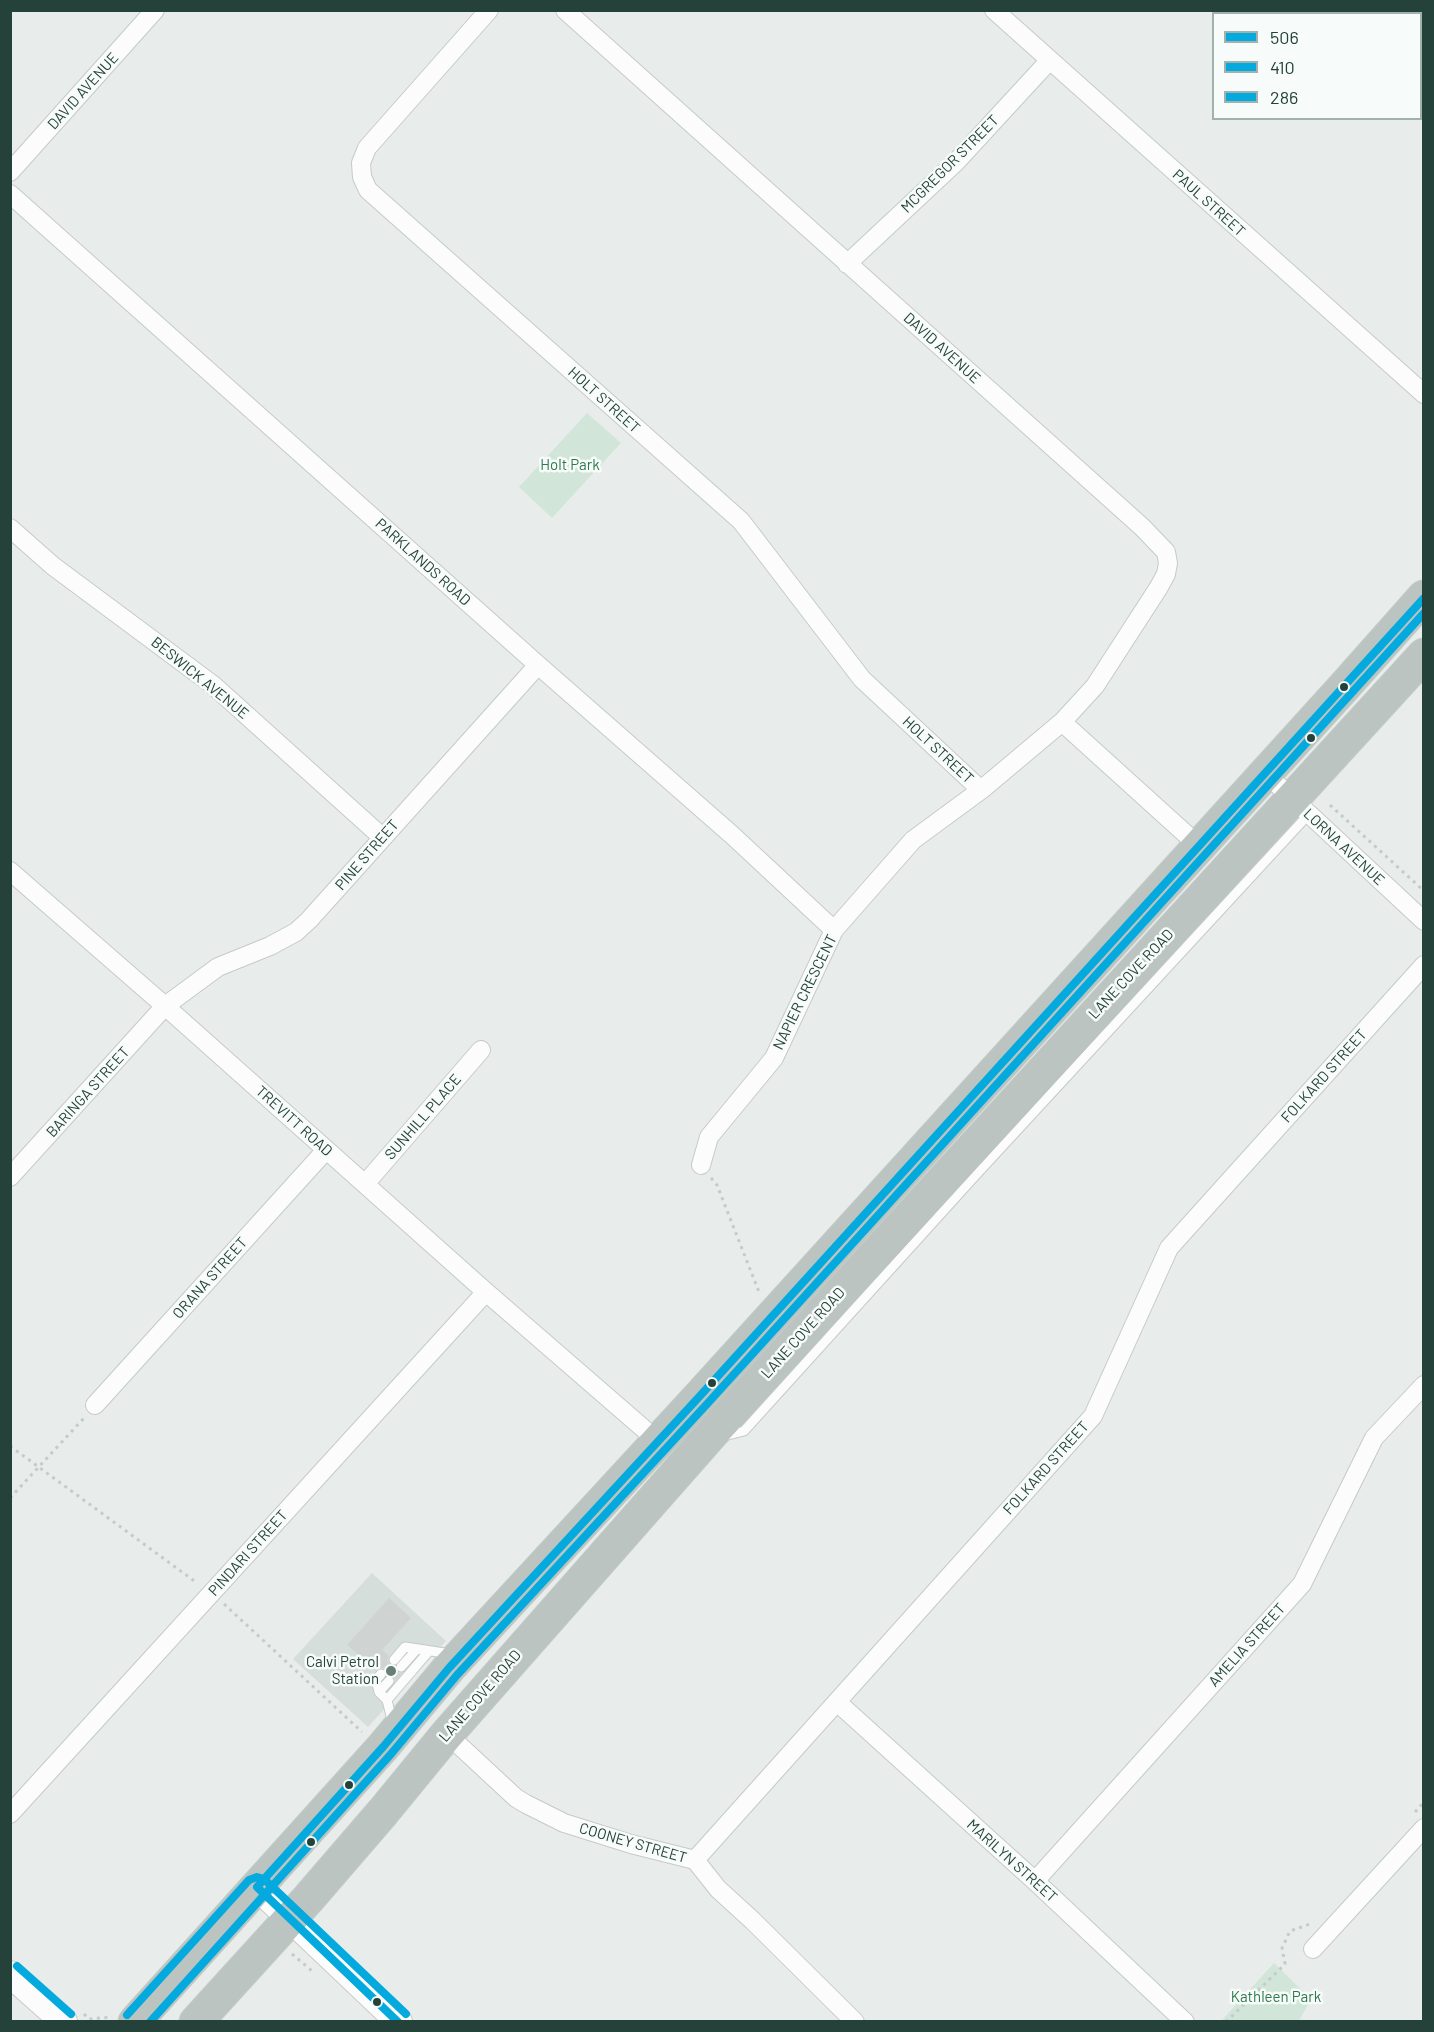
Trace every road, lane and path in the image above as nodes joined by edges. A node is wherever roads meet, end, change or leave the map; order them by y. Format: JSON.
{"nodes":[{"id":1,"x":155,"y":10,"type":"edge"},
{"id":2,"x":489,"y":10,"type":"edge"},
{"id":3,"x":565,"y":10,"type":"edge"},
{"id":4,"x":994,"y":10,"type":"edge"},
{"id":5,"x":1049,"y":61,"type":"junction"},
{"id":6,"x":10,"y":172,"type":"edge"},
{"id":7,"x":10,"y":194,"type":"edge"},
{"id":8,"x":847,"y":264,"type":"junction"},
{"id":9,"x":1424,"y":394,"type":"edge"},
{"id":10,"x":10,"y":528,"type":"edge"},
{"id":11,"x":1424,"y":597,"type":"edge"},
{"id":12,"x":1424,"y":655,"type":"edge"},
{"id":13,"x":538,"y":665,"type":"junction"},
{"id":14,"x":1062,"y":722,"type":"junction"},
{"id":15,"x":1265,"y":773,"type":"junction"},
{"id":16,"x":981,"y":790,"type":"junction"},
{"id":17,"x":1330,"y":805,"type":"dead end"},
{"id":18,"x":1301,"y":807,"type":"junction"},
{"id":19,"x":382,"y":837,"type":"junction"},
{"id":20,"x":1199,"y":846,"type":"junction"},
{"id":21,"x":12,"y":876,"type":"edge"},
{"id":22,"x":1424,"y":891,"type":"edge"},
{"id":23,"x":1424,"y":921,"type":"edge"},
{"id":24,"x":834,"y":930,"type":"junction"},
{"id":25,"x":1424,"y":965,"type":"edge"},
{"id":26,"x":165,"y":1006,"type":"junction"},
{"id":27,"x":481,"y":1050,"type":"dead end"},
{"id":28,"x":326,"y":1150,"type":"junction"},
{"id":29,"x":701,"y":1165,"type":"joint"},
{"id":30,"x":10,"y":1177,"type":"edge"},
{"id":31,"x":365,"y":1184,"type":"junction"},
{"id":32,"x":486,"y":1292,"type":"junction"},
{"id":33,"x":759,"y":1292,"type":"dead end"},
{"id":34,"x":1424,"y":1385,"type":"edge"},
{"id":35,"x":95,"y":1405,"type":"joint"},
{"id":36,"x":658,"y":1443,"type":"junction"},
{"id":37,"x":10,"y":1498,"type":"edge"},
{"id":38,"x":445,"y":1653,"type":"junction"},
{"id":39,"x":397,"y":1663,"type":"dead end"},
{"id":40,"x":385,"y":1678,"type":"dead end"},
{"id":41,"x":387,"y":1700,"type":"junction"},
{"id":42,"x":837,"y":1702,"type":"junction"},
{"id":43,"x":396,"y":1732,"type":"junction"},
{"id":44,"x":447,"y":1734,"type":"junction"},
{"id":45,"x":10,"y":1814,"type":"edge"},
{"id":46,"x":1424,"y":1828,"type":"edge"},
{"id":47,"x":695,"y":1860,"type":"junction"},
{"id":48,"x":1035,"y":1881,"type":"junction"},
{"id":49,"x":257,"y":1887,"type":"junction"},
{"id":50,"x":290,"y":1918,"type":"junction"},
{"id":51,"x":1313,"y":1949,"type":"dead end"},
{"id":52,"x":1285,"y":1964,"type":"dead end"},
{"id":53,"x":10,"y":1974,"type":"edge"},
{"id":54,"x":73,"y":2017,"type":"edge"},
{"id":55,"x":124,"y":2019,"type":"edge"},
{"id":56,"x":196,"y":2022,"type":"edge"},
{"id":57,"x":399,"y":2022,"type":"edge"},
{"id":58,"x":855,"y":2022,"type":"edge"},
{"id":59,"x":1185,"y":2022,"type":"edge"},
{"id":60,"x":1226,"y":2022,"type":"edge"}],
"edges":[{"from":1,"to":6,"type":"street","name":"DAVID AVENUE"},
{"from":2,"to":16,"type":"street","name":"HOLT STREET"},
{"from":3,"to":8,"type":"street","name":"DAVID AVENUE"},
{"from":4,"to":5,"type":"street","name":"PAUL STREET"},
{"from":5,"to":8,"type":"street","name":"MCGREGOR STREET"},
{"from":5,"to":9,"type":"street","name":"PAUL STREET"},
{"from":7,"to":13,"type":"street","name":"PARKLANDS ROAD"},
{"from":8,"to":14,"type":"street","name":"DAVID AVENUE"},
{"from":10,"to":19,"type":"street","name":"BESWICK AVENUE"},
{"from":11,"to":15,"type":"highway"},
{"from":12,"to":18,"type":"highway","name":"LANE COVE ROAD"},
{"from":13,"to":19,"type":"street","name":"PINE STREET"},
{"from":13,"to":24,"type":"street","name":"PARKLANDS ROAD"},
{"from":14,"to":16,"type":"street","name":"NAPIER CRESCENT"},
{"from":14,"to":20,"type":"street"},
{"from":15,"to":18,"type":"street","name":"LORNA AVENUE"},
{"from":15,"to":20,"type":"highway"},
{"from":16,"to":24,"type":"street","name":"NAPIER CRESCENT"},
{"from":17,"to":22,"type":"path"},
{"from":18,"to":23,"type":"street","name":"LORNA AVENUE"},
{"from":18,"to":44,"type":"highway","name":"LANE COVE ROAD"},
{"from":19,"to":26,"type":"street","name":"PINE STREET"},
{"from":20,"to":36,"type":"highway"},
{"from":21,"to":26,"type":"street","name":"TREVITT ROAD"},
{"from":24,"to":29,"type":"street","name":"NAPIER CRESCENT"},
{"from":25,"to":42,"type":"street","name":"FOLKARD STREET"},
{"from":26,"to":28,"type":"street","name":"TREVITT ROAD"},
{"from":26,"to":30,"type":"street","name":"BARINGA STREET"},
{"from":27,"to":31,"type":"street","name":"SUNHILL PLACE"},
{"from":28,"to":31,"type":"street","name":"TREVITT ROAD"},
{"from":28,"to":35,"type":"street","name":"ORANA STREET"},
{"from":29,"to":33,"type":"path"},
{"from":31,"to":32,"type":"street","name":"TREVITT ROAD"},
{"from":32,"to":36,"type":"street","name":"TREVITT ROAD"},
{"from":32,"to":45,"type":"street","name":"PINDARI STREET"},
{"from":34,"to":48,"type":"street","name":"AMELIA STREET"},
{"from":35,"to":37,"type":"path"},
{"from":36,"to":38,"type":"highway"},
{"from":38,"to":39,"type":"lane"},
{"from":38,"to":41,"type":"lane"},
{"from":38,"to":43,"type":"highway"},
{"from":40,"to":41,"type":"lane"},
{"from":41,"to":43,"type":"lane"},
{"from":42,"to":47,"type":"street","name":"FOLKARD STREET"},
{"from":42,"to":48,"type":"street","name":"MARILYN STREET"},
{"from":43,"to":49,"type":"highway"},
{"from":44,"to":47,"type":"street","name":"COONEY STREET"},
{"from":44,"to":50,"type":"highway","name":"LANE COVE ROAD"},
{"from":46,"to":51,"type":"street"},
{"from":47,"to":58,"type":"street","name":"COONEY STREET"},
{"from":48,"to":59,"type":"street","name":"MARILYN STREET"},
{"from":49,"to":50,"type":"street"},
{"from":49,"to":55,"type":"highway"},
{"from":50,"to":56,"type":"highway","name":"LANE COVE ROAD"},
{"from":50,"to":57,"type":"street"},
{"from":52,"to":60,"type":"path"},
{"from":53,"to":54,"type":"street"},
{"from":54,"to":55,"type":"path"}]}
